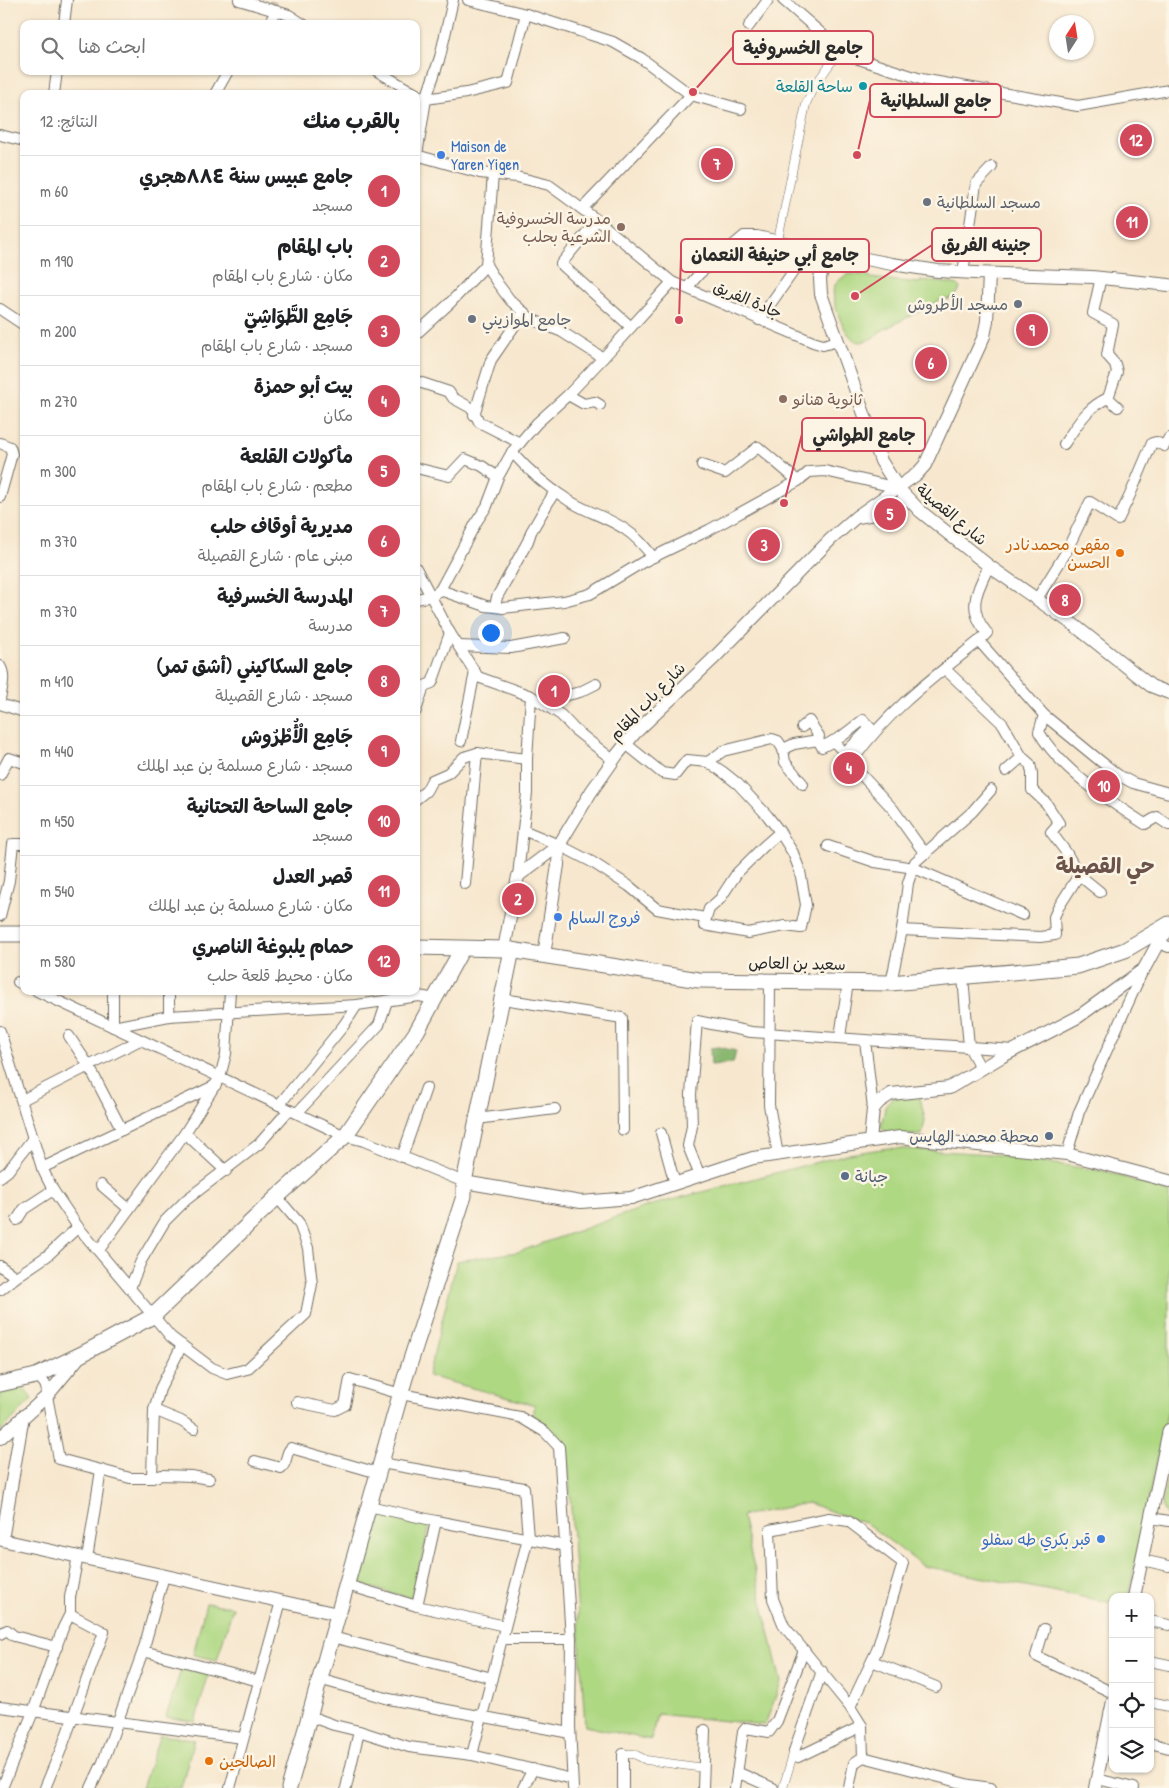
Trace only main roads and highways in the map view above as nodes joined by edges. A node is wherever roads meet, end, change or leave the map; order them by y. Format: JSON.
{"nodes":[{"id":1,"x":1169,"y":924,"type":"edge"},
{"id":2,"x":0,"y":934,"type":"edge"},
{"id":3,"x":20,"y":934,"type":"edge"},
{"id":4,"x":420,"y":947,"type":"edge"},
{"id":5,"x":462,"y":949,"type":"junction"},
{"id":6,"x":508,"y":950,"type":"junction"},
{"id":7,"x":0,"y":1384,"type":"edge"},
{"id":8,"x":289,"y":1788,"type":"edge"}],
"edges":[{"from":1,"to":6,"type":"main road","name":"سعيد بن العاص"},
{"from":2,"to":3,"type":"main road"},
{"from":4,"to":5,"type":"main road","name":"سعيد بن العاص"},
{"from":5,"to":6,"type":"main road","name":"سعيد بن العاص"},
{"from":5,"to":7,"type":"main road"},
{"from":6,"to":8,"type":"main road"}]}
